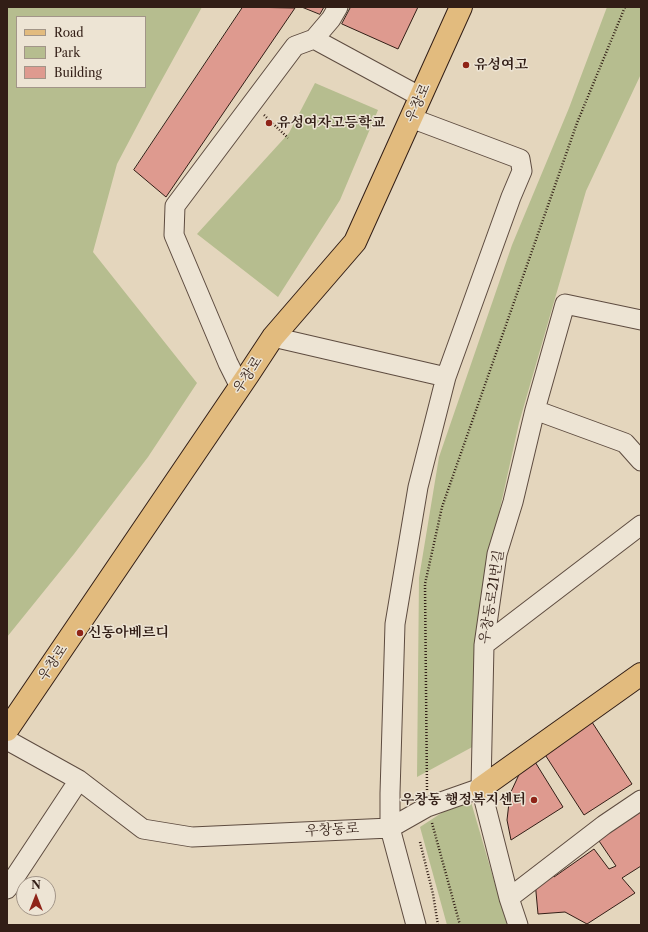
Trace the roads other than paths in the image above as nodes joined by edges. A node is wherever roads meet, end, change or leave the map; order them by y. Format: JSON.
{"nodes":[{"id":1,"x":338,"y":7,"type":"edge"},
{"id":2,"x":461,"y":7,"type":"edge"},
{"id":3,"x":314,"y":39,"type":"junction"},
{"id":4,"x":421,"y":97,"type":"junction"},
{"id":5,"x":411,"y":118,"type":"junction"},
{"id":6,"x":641,"y":320,"type":"edge"},
{"id":7,"x":273,"y":337,"type":"junction"},
{"id":8,"x":446,"y":377,"type":"junction"},
{"id":9,"x":240,"y":386,"type":"junction"},
{"id":10,"x":535,"y":410,"type":"junction"},
{"id":11,"x":641,"y":461,"type":"edge"},
{"id":12,"x":641,"y":525,"type":"edge"},
{"id":13,"x":484,"y":645,"type":"junction"},
{"id":14,"x":641,"y":674,"type":"edge"},
{"id":15,"x":7,"y":730,"type":"edge"},
{"id":16,"x":7,"y":740,"type":"edge"},
{"id":17,"x":79,"y":780,"type":"junction"},
{"id":18,"x":481,"y":788,"type":"junction"},
{"id":19,"x":641,"y":800,"type":"edge"},
{"id":20,"x":390,"y":828,"type":"junction"},
{"id":21,"x":7,"y":889,"type":"edge"},
{"id":22,"x":509,"y":898,"type":"junction"},
{"id":23,"x":416,"y":925,"type":"edge"},
{"id":24,"x":518,"y":925,"type":"edge"}],
"edges":[{"from":1,"to":3,"type":"street"},
{"from":2,"to":4,"type":"main road","name":"우창로"},
{"from":3,"to":4,"type":"street"},
{"from":3,"to":9,"type":"street"},
{"from":4,"to":5,"type":"main road","name":"우창로"},
{"from":5,"to":7,"type":"main road","name":"우창로"},
{"from":5,"to":8,"type":"street"},
{"from":6,"to":10,"type":"street","name":"우창동로21번길"},
{"from":7,"to":8,"type":"street"},
{"from":7,"to":9,"type":"main road","name":"우창로"},
{"from":8,"to":20,"type":"street"},
{"from":9,"to":15,"type":"main road","name":"우창로"},
{"from":10,"to":11,"type":"street"},
{"from":10,"to":13,"type":"street","name":"우창동로21번길"},
{"from":12,"to":13,"type":"street"},
{"from":13,"to":18,"type":"street","name":"우창동로21번길"},
{"from":14,"to":18,"type":"main road","name":"우창동로"},
{"from":16,"to":17,"type":"street","name":"우창동로"},
{"from":17,"to":20,"type":"street","name":"우창동로"},
{"from":17,"to":21,"type":"street"},
{"from":18,"to":20,"type":"street","name":"우창동로"},
{"from":18,"to":22,"type":"street","name":"우창동로21번길"},
{"from":19,"to":22,"type":"street"},
{"from":20,"to":23,"type":"street"},
{"from":22,"to":24,"type":"street","name":"우창동로21번길"}]}
